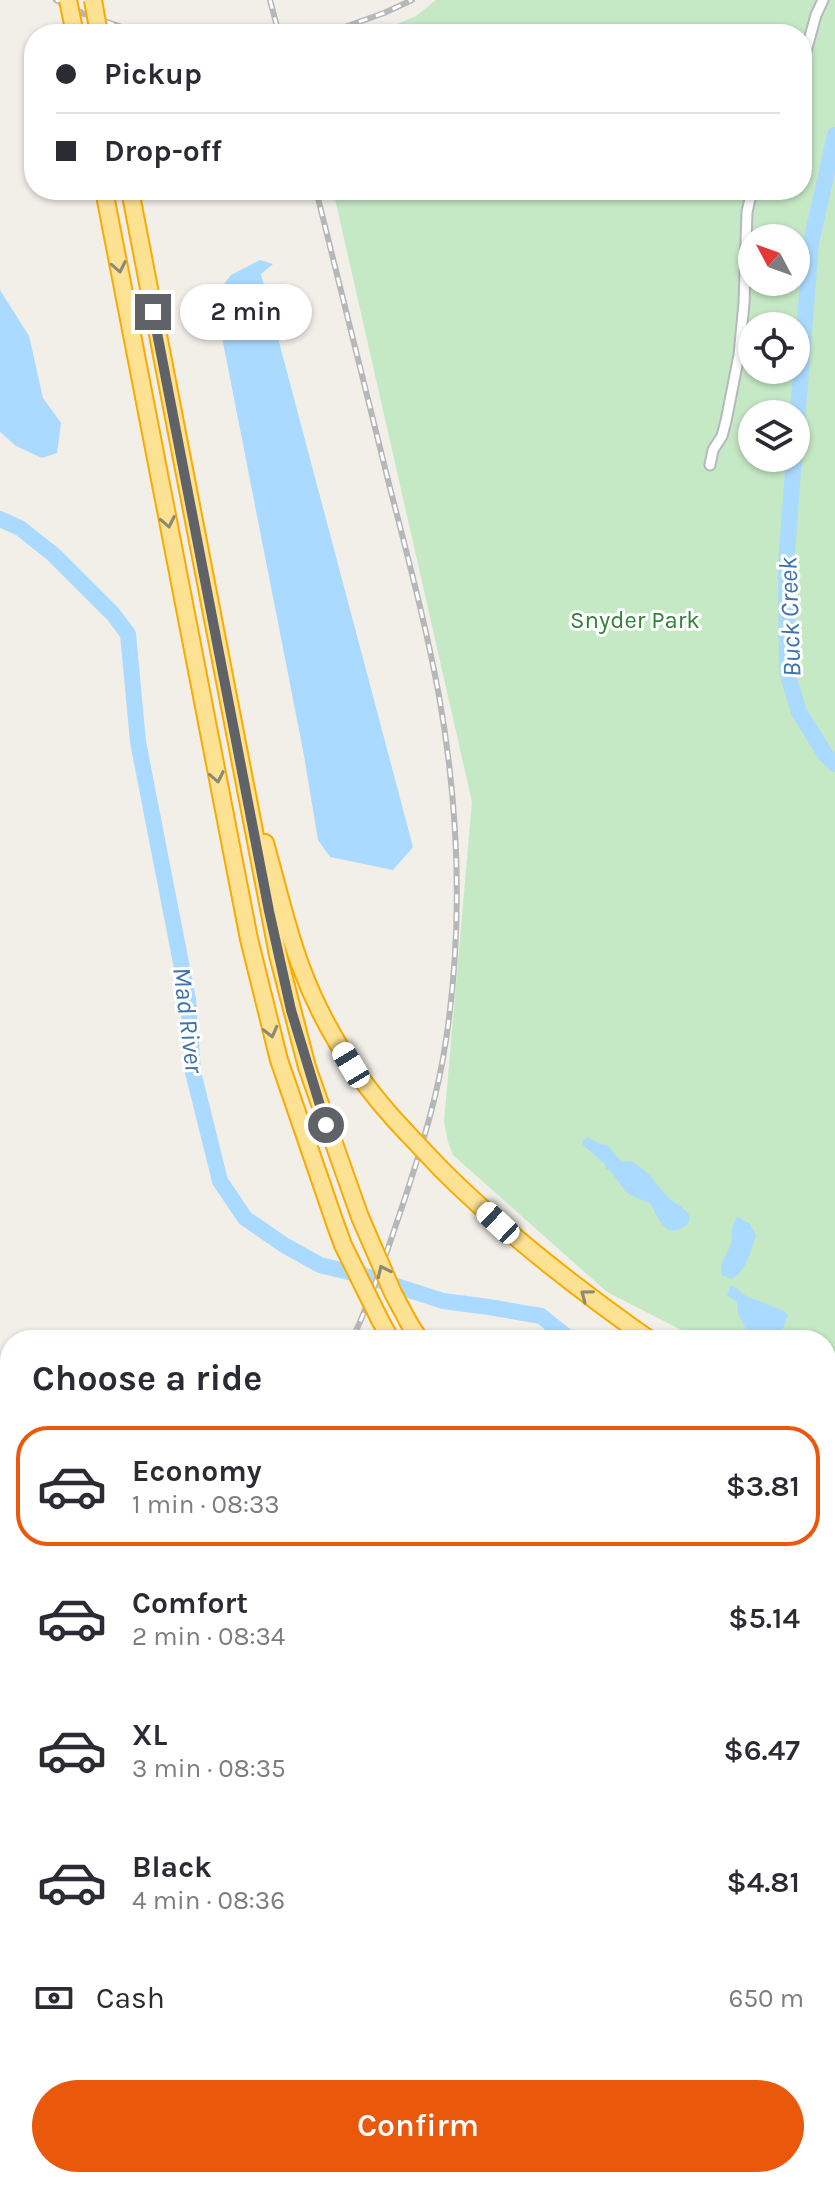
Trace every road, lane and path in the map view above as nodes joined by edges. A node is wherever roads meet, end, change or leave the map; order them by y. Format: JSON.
{"nodes":[{"id":1,"x":68,"y":0,"type":"edge"},
{"id":2,"x":93,"y":0,"type":"edge"},
{"id":3,"x":823,"y":0,"type":"edge"},
{"id":4,"x":73,"y":24,"type":"edge"},
{"id":5,"x":97,"y":24,"type":"edge"},
{"id":6,"x":812,"y":30,"type":"edge"},
{"id":7,"x":106,"y":200,"type":"edge"},
{"id":8,"x":132,"y":200,"type":"edge"},
{"id":9,"x":750,"y":200,"type":"edge"},
{"id":10,"x":710,"y":465,"type":"dead end"},
{"id":11,"x":235,"y":738,"type":"junction"},
{"id":12,"x":386,"y":1330,"type":"edge"},
{"id":13,"x":414,"y":1330,"type":"edge"},
{"id":14,"x":636,"y":1330,"type":"edge"}],
"edges":[{"from":1,"to":4,"type":"highway","bridge":true},
{"from":2,"to":5,"type":"highway","bridge":true},
{"from":3,"to":6,"type":"street"},
{"from":7,"to":12,"type":"highway","one_way":true,"bridge":true},
{"from":8,"to":11,"type":"highway"},
{"from":9,"to":10,"type":"street"},
{"from":13,"to":11,"type":"highway","one_way":true,"bridge":true},
{"from":14,"to":11,"type":"highway","one_way":true,"bridge":true}]}
